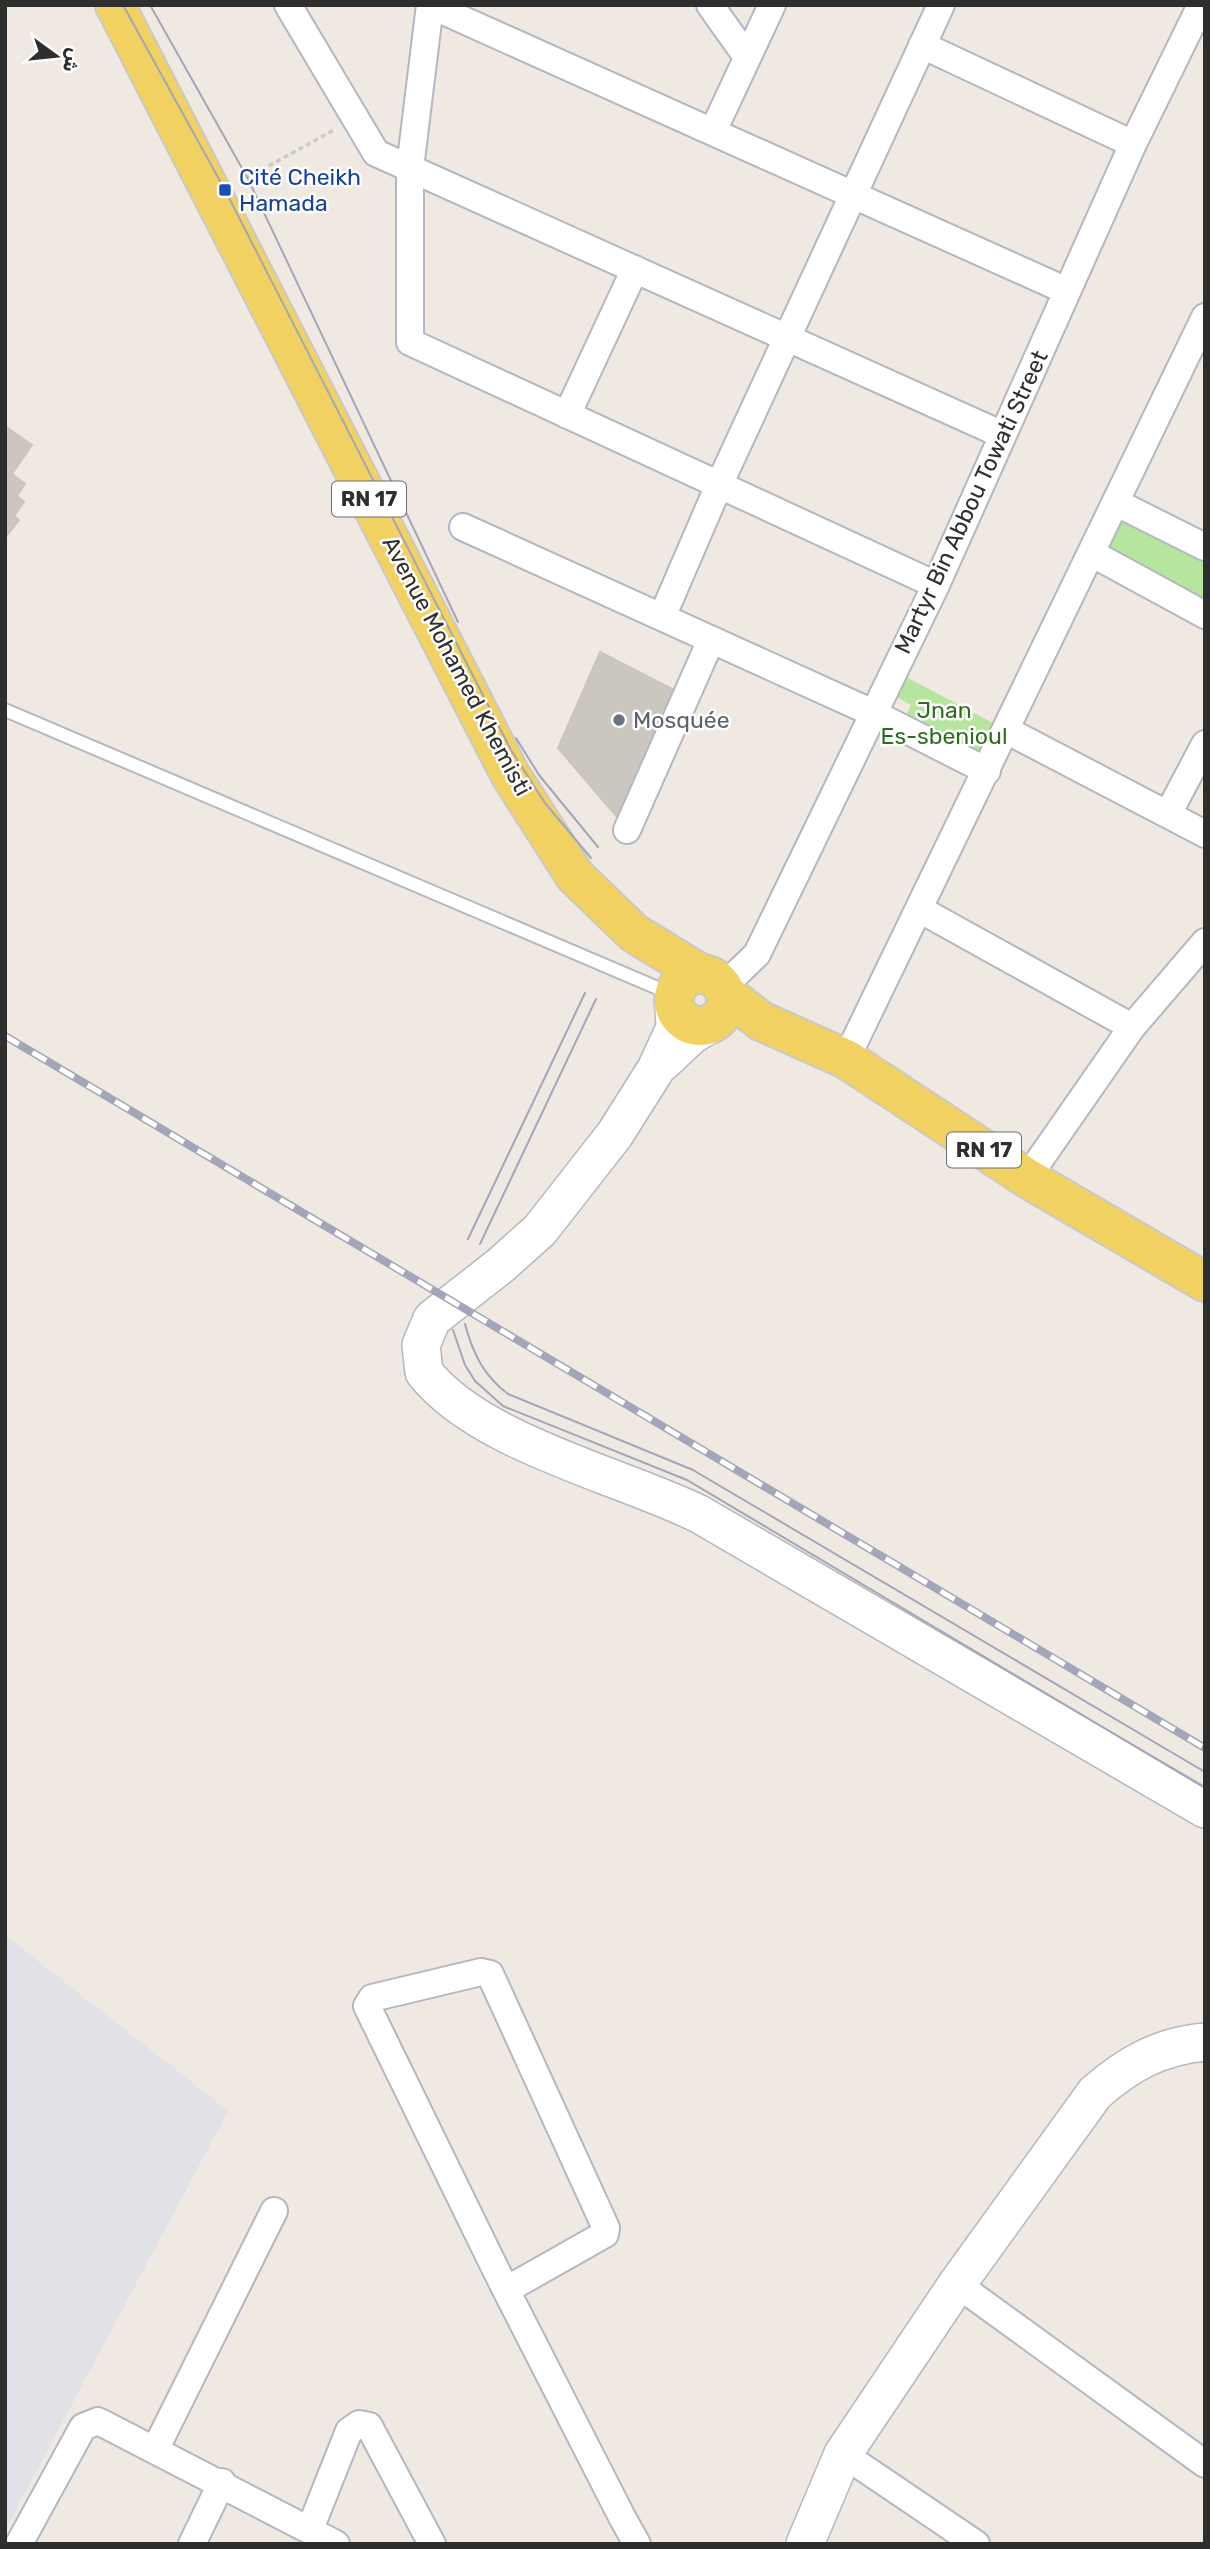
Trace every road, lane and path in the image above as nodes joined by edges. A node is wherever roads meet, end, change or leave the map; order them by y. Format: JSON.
{"nodes":[{"id":1,"x":115,"y":5,"type":"edge"},
{"id":2,"x":288,"y":5,"type":"edge"},
{"id":3,"x":430,"y":5,"type":"edge"},
{"id":4,"x":710,"y":5,"type":"edge"},
{"id":5,"x":772,"y":5,"type":"edge"},
{"id":6,"x":941,"y":5,"type":"edge"},
{"id":7,"x":1201,"y":5,"type":"edge"},
{"id":8,"x":922,"y":45,"type":"junction"},
{"id":9,"x":747,"y":57,"type":"junction"},
{"id":10,"x":356,"y":119,"type":"junction"},
{"id":11,"x":713,"y":131,"type":"junction"},
{"id":12,"x":1133,"y":144,"type":"junction"},
{"id":13,"x":410,"y":168,"type":"junction"},
{"id":14,"x":236,"y":184,"type":"dead end"},
{"id":15,"x":853,"y":195,"type":"junction"},
{"id":16,"x":635,"y":269,"type":"junction"},
{"id":17,"x":1067,"y":291,"type":"junction"},
{"id":18,"x":1203,"y":322,"type":"edge"},
{"id":19,"x":787,"y":338,"type":"junction"},
{"id":20,"x":566,"y":415,"type":"junction"},
{"id":21,"x":1003,"y":435,"type":"junction"},
{"id":22,"x":719,"y":485,"type":"junction"},
{"id":23,"x":1117,"y":503,"type":"junction"},
{"id":24,"x":463,"y":527,"type":"dead end"},
{"id":25,"x":1205,"y":547,"type":"edge"},
{"id":26,"x":1093,"y":554,"type":"junction"},
{"id":27,"x":936,"y":585,"type":"junction"},
{"id":28,"x":1205,"y":615,"type":"edge"},
{"id":29,"x":662,"y":617,"type":"junction"},
{"id":30,"x":711,"y":640,"type":"junction"},
{"id":31,"x":5,"y":710,"type":"edge"},
{"id":32,"x":873,"y":713,"type":"junction"},
{"id":33,"x":1006,"y":730,"type":"junction"},
{"id":34,"x":1205,"y":744,"type":"edge"},
{"id":35,"x":987,"y":771,"type":"junction"},
{"id":36,"x":1168,"y":814,"type":"junction"},
{"id":37,"x":627,"y":830,"type":"dead end"},
{"id":38,"x":1205,"y":834,"type":"edge"},
{"id":39,"x":919,"y":909,"type":"junction"},
{"id":40,"x":1205,"y":942,"type":"edge"},
{"id":41,"x":697,"y":993,"type":"junction"},
{"id":42,"x":1132,"y":1027,"type":"junction"},
{"id":43,"x":846,"y":1059,"type":"junction"},
{"id":44,"x":1027,"y":1178,"type":"junction"},
{"id":45,"x":1204,"y":1281,"type":"edge"},
{"id":46,"x":1205,"y":1809,"type":"edge"},
{"id":47,"x":1205,"y":2042,"type":"edge"},
{"id":48,"x":274,"y":2210,"type":"dead end"},
{"id":49,"x":957,"y":2284,"type":"junction"},
{"id":50,"x":506,"y":2290,"type":"junction"},
{"id":51,"x":156,"y":2448,"type":"junction"},
{"id":52,"x":843,"y":2454,"type":"junction"},
{"id":53,"x":1205,"y":2464,"type":"edge"},
{"id":54,"x":222,"y":2482,"type":"junction"},
{"id":55,"x":310,"y":2529,"type":"junction"},
{"id":56,"x":19,"y":2544,"type":"edge"},
{"id":57,"x":192,"y":2544,"type":"edge"},
{"id":58,"x":336,"y":2544,"type":"edge"},
{"id":59,"x":432,"y":2544,"type":"edge"},
{"id":60,"x":638,"y":2544,"type":"edge"},
{"id":61,"x":805,"y":2544,"type":"edge"},
{"id":62,"x":976,"y":2544,"type":"edge"}],
"edges":[{"from":1,"to":41,"type":"main road","name":"Avenue Mohamed Khemisti","number":"RN 17"},
{"from":2,"to":10,"type":"street"},
{"from":3,"to":11,"type":"street"},
{"from":3,"to":13,"type":"street"},
{"from":4,"to":9,"type":"street"},
{"from":5,"to":9,"type":"street"},
{"from":6,"to":8,"type":"street"},
{"from":7,"to":12,"type":"street","name":"Martyr Bin Abbou Towati Street"},
{"from":8,"to":12,"type":"street"},
{"from":8,"to":15,"type":"street"},
{"from":9,"to":11,"type":"street"},
{"from":10,"to":13,"type":"street"},
{"from":10,"to":14,"type":"path"},
{"from":11,"to":15,"type":"street"},
{"from":12,"to":17,"type":"street","name":"Martyr Bin Abbou Towati Street"},
{"from":13,"to":16,"type":"street"},
{"from":13,"to":20,"type":"street"},
{"from":15,"to":17,"type":"street"},
{"from":15,"to":19,"type":"street"},
{"from":16,"to":19,"type":"street"},
{"from":16,"to":20,"type":"street"},
{"from":17,"to":21,"type":"street","name":"Martyr Bin Abbou Towati Street"},
{"from":18,"to":23,"type":"street"},
{"from":19,"to":21,"type":"street"},
{"from":19,"to":22,"type":"street"},
{"from":20,"to":22,"type":"street"},
{"from":21,"to":27,"type":"street","name":"Martyr Bin Abbou Towati Street"},
{"from":22,"to":27,"type":"street"},
{"from":22,"to":29,"type":"street"},
{"from":23,"to":25,"type":"street"},
{"from":23,"to":26,"type":"street"},
{"from":24,"to":29,"type":"street"},
{"from":26,"to":28,"type":"street"},
{"from":26,"to":33,"type":"street"},
{"from":27,"to":32,"type":"street","name":"Martyr Bin Abbou Towati Street"},
{"from":29,"to":30,"type":"street"},
{"from":30,"to":32,"type":"street"},
{"from":30,"to":37,"type":"street"},
{"from":31,"to":41,"type":"lane"},
{"from":32,"to":35,"type":"street"},
{"from":32,"to":41,"type":"street","name":"Martyr Bin Abbou Towati Street"},
{"from":33,"to":35,"type":"street"},
{"from":33,"to":36,"type":"street"},
{"from":34,"to":36,"type":"street"},
{"from":35,"to":39,"type":"street"},
{"from":36,"to":38,"type":"street"},
{"from":39,"to":42,"type":"street"},
{"from":39,"to":43,"type":"street"},
{"from":40,"to":42,"type":"street"},
{"from":41,"to":43,"type":"main road","name":"Avenue Mohamed Khemisti","number":"RN 17"},
{"from":41,"to":46,"type":"street"},
{"from":42,"to":44,"type":"street"},
{"from":43,"to":44,"type":"main road","number":"RN 17"},
{"from":44,"to":45,"type":"main road","number":"RN 17"},
{"from":47,"to":49,"type":"street"},
{"from":48,"to":51,"type":"street"},
{"from":49,"to":52,"type":"street"},
{"from":49,"to":53,"type":"street"},
{"from":50,"to":50,"type":"street"},
{"from":50,"to":60,"type":"street"},
{"from":51,"to":54,"type":"street"},
{"from":51,"to":56,"type":"street"},
{"from":52,"to":61,"type":"street"},
{"from":52,"to":62,"type":"street"},
{"from":54,"to":55,"type":"street"},
{"from":54,"to":57,"type":"street"},
{"from":55,"to":58,"type":"street"},
{"from":55,"to":59,"type":"street"}]}
